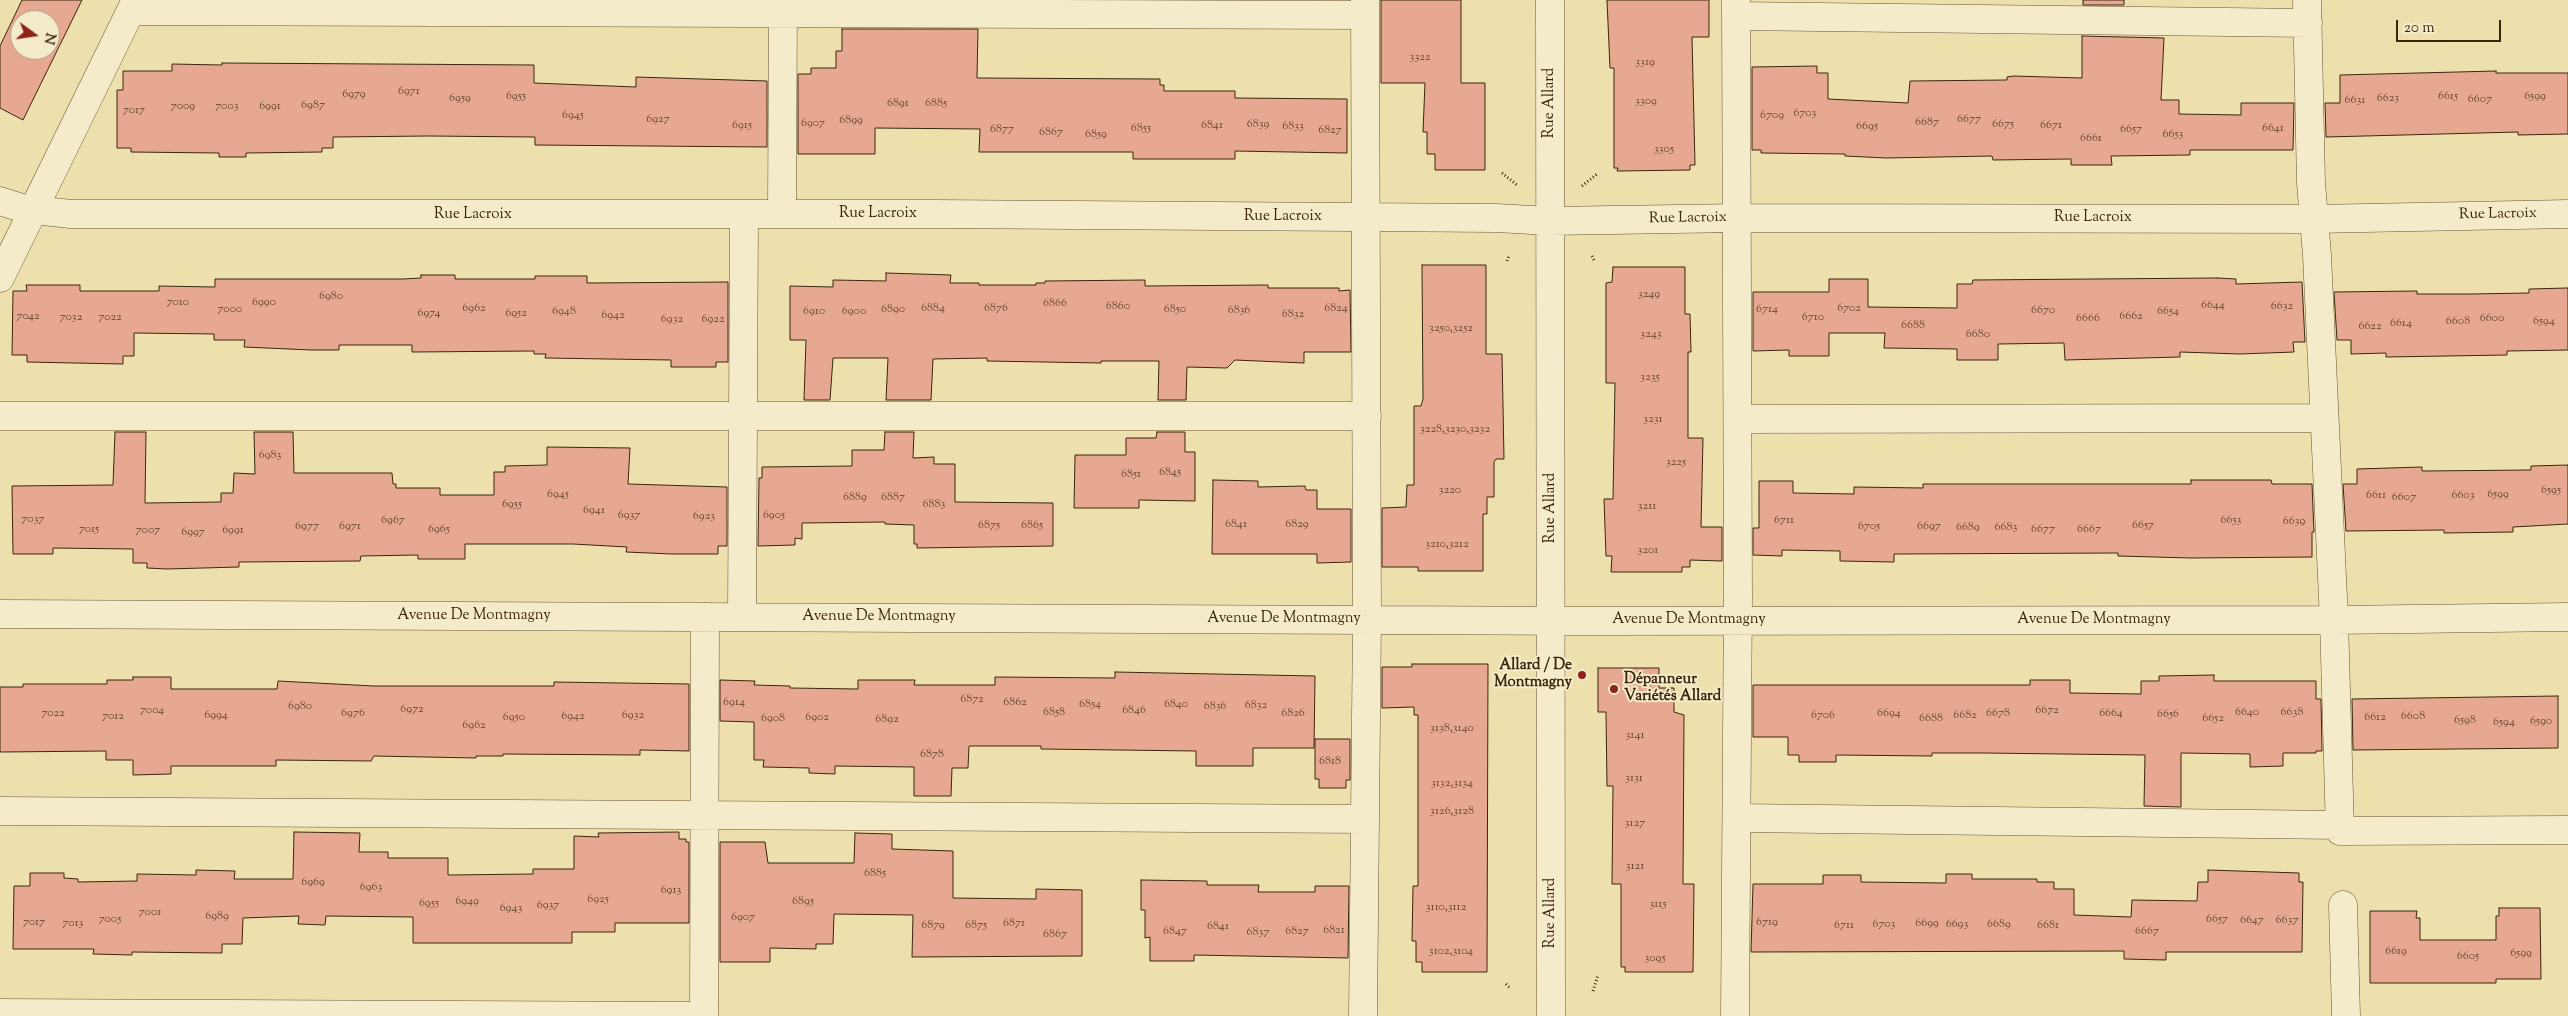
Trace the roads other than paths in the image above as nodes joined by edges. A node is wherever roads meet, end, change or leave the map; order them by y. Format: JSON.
{"nodes":[{"id":1,"x":1550,"y":0,"type":"edge"},
{"id":2,"x":133,"y":5,"type":"edge"},
{"id":3,"x":783,"y":6,"type":"edge"},
{"id":4,"x":1365,"y":7,"type":"edge"},
{"id":5,"x":1736,"y":8,"type":"edge"},
{"id":6,"x":2308,"y":12,"type":"edge"},
{"id":7,"x":0,"y":201,"type":"edge"},
{"id":8,"x":34,"y":210,"type":"junction"},
{"id":9,"x":744,"y":214,"type":"junction"},
{"id":10,"x":782,"y":214,"type":"junction"},
{"id":11,"x":2568,"y":214,"type":"edge"},
{"id":12,"x":1367,"y":218,"type":"junction"},
{"id":13,"x":1738,"y":218,"type":"junction"},
{"id":14,"x":2314,"y":219,"type":"junction"},
{"id":15,"x":1550,"y":221,"type":"junction"},
{"id":16,"x":0,"y":278,"type":"edge"},
{"id":17,"x":0,"y":416,"type":"edge"},
{"id":18,"x":743,"y":416,"type":"junction"},
{"id":19,"x":1367,"y":416,"type":"junction"},
{"id":20,"x":2324,"y":418,"type":"junction"},
{"id":21,"x":1738,"y":419,"type":"junction"},
{"id":22,"x":0,"y":614,"type":"edge"},
{"id":23,"x":742,"y":616,"type":"junction"},
{"id":24,"x":705,"y":617,"type":"junction"},
{"id":25,"x":2568,"y":617,"type":"edge"},
{"id":26,"x":1367,"y":619,"type":"junction"},
{"id":27,"x":1552,"y":620,"type":"junction"},
{"id":28,"x":1738,"y":620,"type":"junction"},
{"id":29,"x":2334,"y":620,"type":"junction"},
{"id":30,"x":0,"y":812,"type":"edge"},
{"id":31,"x":704,"y":814,"type":"junction"},
{"id":32,"x":1737,"y":818,"type":"junction"},
{"id":33,"x":1365,"y":819,"type":"junction"},
{"id":34,"x":2340,"y":825,"type":"junction"},
{"id":35,"x":2568,"y":830,"type":"edge"},
{"id":36,"x":2343,"y":906,"type":"dead end"},
{"id":37,"x":0,"y":1013,"type":"edge"},
{"id":38,"x":29,"y":1015,"type":"edge"},
{"id":39,"x":688,"y":1016,"type":"edge"},
{"id":40,"x":704,"y":1016,"type":"edge"},
{"id":41,"x":1364,"y":1016,"type":"edge"},
{"id":42,"x":1552,"y":1016,"type":"edge"},
{"id":43,"x":1735,"y":1016,"type":"edge"},
{"id":44,"x":2346,"y":1016,"type":"edge"}],
"edges":[{"from":1,"to":15,"type":"street","name":"Rue Allard"},
{"from":2,"to":3,"type":"street"},
{"from":2,"to":8,"type":"street"},
{"from":3,"to":4,"type":"street"},
{"from":3,"to":10,"type":"street"},
{"from":4,"to":12,"type":"street"},
{"from":5,"to":6,"type":"street"},
{"from":5,"to":13,"type":"street"},
{"from":6,"to":14,"type":"street"},
{"from":7,"to":8,"type":"street","name":"Rue Lacroix"},
{"from":8,"to":9,"type":"street","name":"Rue Lacroix"},
{"from":8,"to":16,"type":"street"},
{"from":9,"to":10,"type":"street","name":"Rue Lacroix"},
{"from":9,"to":18,"type":"street"},
{"from":10,"to":12,"type":"street","name":"Rue Lacroix"},
{"from":11,"to":14,"type":"street","name":"Rue Lacroix"},
{"from":12,"to":15,"type":"street","name":"Rue Lacroix"},
{"from":12,"to":19,"type":"street"},
{"from":13,"to":14,"type":"street","name":"Rue Lacroix"},
{"from":13,"to":15,"type":"street","name":"Rue Lacroix"},
{"from":13,"to":21,"type":"street"},
{"from":14,"to":20,"type":"street"},
{"from":15,"to":27,"type":"street","name":"Rue Allard"},
{"from":17,"to":18,"type":"street"},
{"from":18,"to":19,"type":"street"},
{"from":18,"to":23,"type":"street"},
{"from":19,"to":26,"type":"street"},
{"from":20,"to":21,"type":"street"},
{"from":20,"to":29,"type":"street"},
{"from":21,"to":28,"type":"street"},
{"from":22,"to":24,"type":"street","name":"Avenue De Montmagny"},
{"from":23,"to":24,"type":"street","name":"Avenue De Montmagny"},
{"from":23,"to":26,"type":"street","name":"Avenue De Montmagny"},
{"from":24,"to":31,"type":"street"},
{"from":25,"to":29,"type":"street","name":"Avenue De Montmagny"},
{"from":26,"to":27,"type":"street","name":"Avenue De Montmagny"},
{"from":26,"to":33,"type":"street"},
{"from":27,"to":28,"type":"street","name":"Avenue De Montmagny"},
{"from":27,"to":42,"type":"street","name":"Rue Allard"},
{"from":28,"to":29,"type":"street","name":"Avenue De Montmagny"},
{"from":28,"to":32,"type":"street"},
{"from":29,"to":34,"type":"street"},
{"from":30,"to":31,"type":"street"},
{"from":31,"to":33,"type":"street"},
{"from":31,"to":40,"type":"street"},
{"from":32,"to":34,"type":"street"},
{"from":32,"to":43,"type":"street"},
{"from":33,"to":41,"type":"street"},
{"from":34,"to":35,"type":"street"},
{"from":36,"to":44,"type":"street"},
{"from":37,"to":38,"type":"street"},
{"from":38,"to":39,"type":"street"}]}
